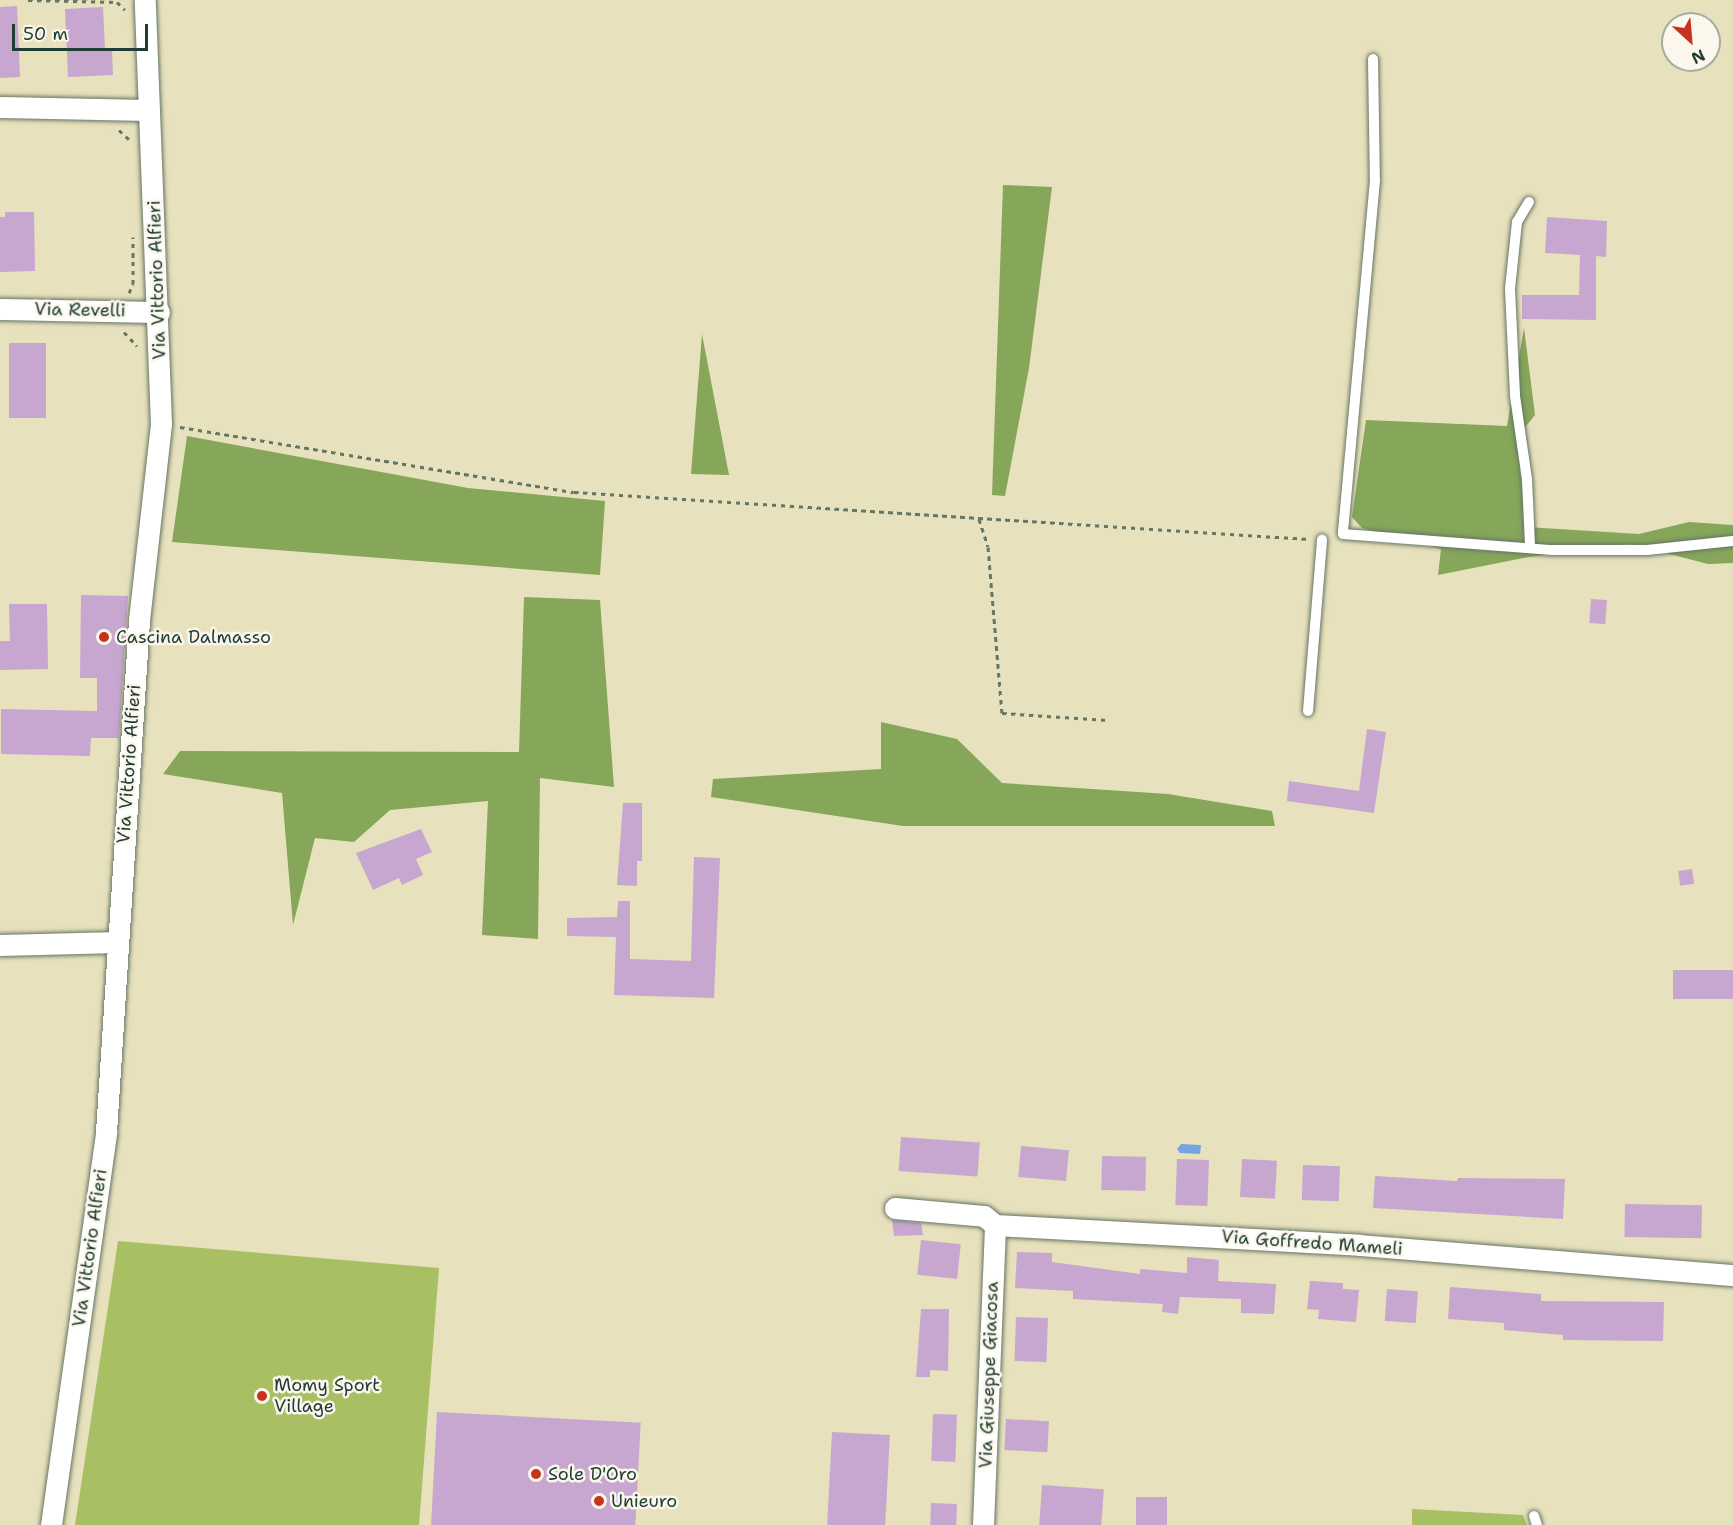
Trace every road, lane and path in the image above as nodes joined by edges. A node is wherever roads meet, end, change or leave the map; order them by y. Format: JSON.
{"nodes":[{"id":1,"x":28,"y":0,"type":"edge"},
{"id":2,"x":145,"y":0,"type":"edge"},
{"id":3,"x":131,"y":18,"type":"dead end"},
{"id":4,"x":1374,"y":59,"type":"dead end"},
{"id":5,"x":0,"y":107,"type":"edge"},
{"id":6,"x":149,"y":110,"type":"junction"},
{"id":7,"x":115,"y":129,"type":"dead end"},
{"id":8,"x":132,"y":153,"type":"dead end"},
{"id":9,"x":1529,"y":202,"type":"dead end"},
{"id":10,"x":132,"y":225,"type":"dead end"},
{"id":11,"x":122,"y":298,"type":"dead end"},
{"id":12,"x":0,"y":309,"type":"edge"},
{"id":13,"x":159,"y":312,"type":"junction"},
{"id":14,"x":116,"y":331,"type":"dead end"},
{"id":15,"x":139,"y":349,"type":"dead end"},
{"id":16,"x":161,"y":424,"type":"junction"},
{"id":17,"x":979,"y":519,"type":"junction"},
{"id":18,"x":1322,"y":540,"type":"joint"},
{"id":19,"x":1733,"y":541,"type":"edge"},
{"id":20,"x":1530,"y":546,"type":"junction"},
{"id":21,"x":1308,"y":711,"type":"dead end"},
{"id":22,"x":1108,"y":720,"type":"dead end"},
{"id":23,"x":118,"y":942,"type":"junction"},
{"id":24,"x":0,"y":945,"type":"edge"},
{"id":25,"x":895,"y":1208,"type":"dead end"},
{"id":26,"x":994,"y":1225,"type":"junction"},
{"id":27,"x":1733,"y":1275,"type":"edge"},
{"id":28,"x":51,"y":1525,"type":"edge"},
{"id":29,"x":983,"y":1525,"type":"edge"}],
"edges":[{"from":1,"to":3,"type":"path"},
{"from":2,"to":6,"type":"street","name":"Via Vittorio Alfieri"},
{"from":4,"to":20,"type":"lane"},
{"from":5,"to":6,"type":"street"},
{"from":6,"to":13,"type":"street","name":"Via Vittorio Alfieri"},
{"from":7,"to":8,"type":"path"},
{"from":9,"to":20,"type":"lane"},
{"from":10,"to":11,"type":"path"},
{"from":12,"to":13,"type":"street","name":"Via Revelli"},
{"from":13,"to":16,"type":"street","name":"Via Vittorio Alfieri"},
{"from":14,"to":15,"type":"path"},
{"from":16,"to":17,"type":"path"},
{"from":16,"to":23,"type":"street","name":"Via Vittorio Alfieri"},
{"from":17,"to":18,"type":"path"},
{"from":17,"to":22,"type":"path"},
{"from":18,"to":21,"type":"lane"},
{"from":19,"to":20,"type":"lane"},
{"from":23,"to":24,"type":"street"},
{"from":23,"to":28,"type":"street","name":"Via Vittorio Alfieri"},
{"from":25,"to":26,"type":"street","name":"Via Goffredo Mameli"},
{"from":26,"to":27,"type":"street","name":"Via Goffredo Mameli"},
{"from":26,"to":29,"type":"street","name":"Via Giuseppe Giacosa"}]}
